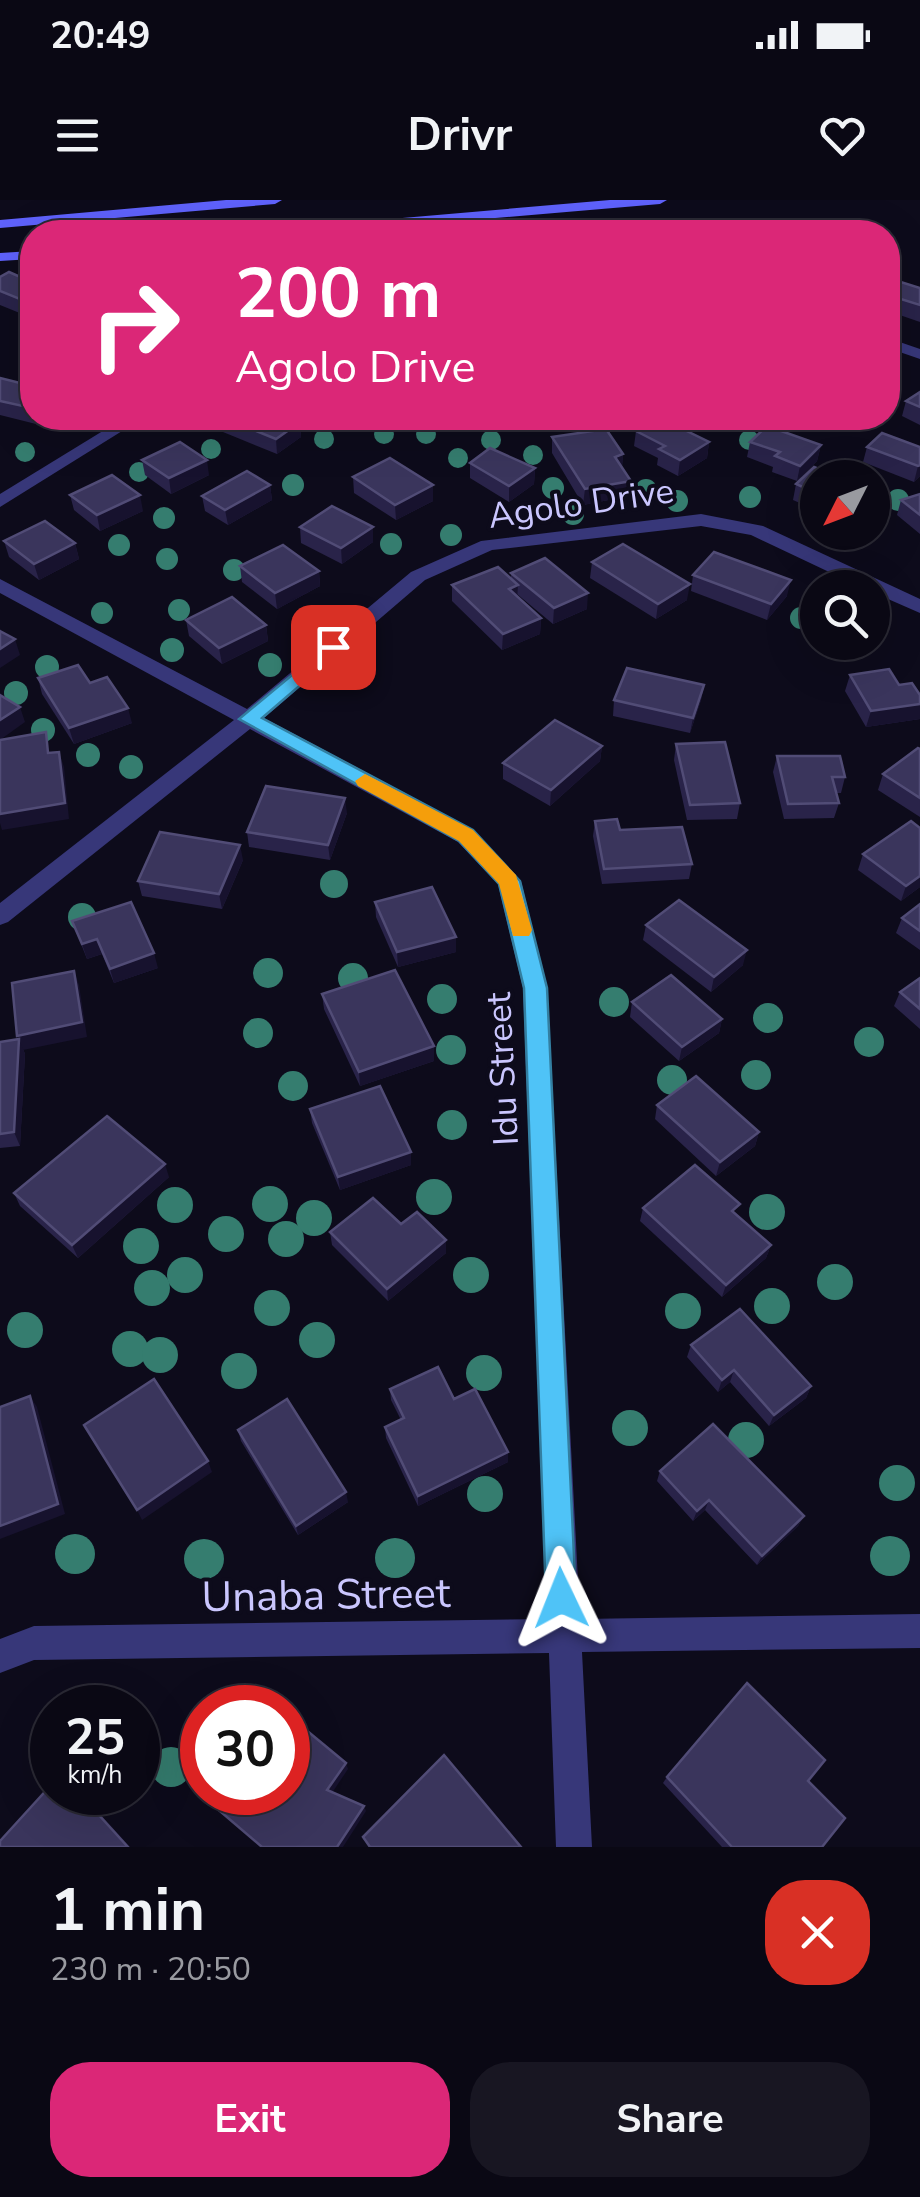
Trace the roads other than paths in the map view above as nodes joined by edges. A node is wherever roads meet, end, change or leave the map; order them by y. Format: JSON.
{"nodes":[{"id":1,"x":275,"y":200,"type":"edge"},
{"id":2,"x":660,"y":200,"type":"edge"},
{"id":3,"x":46,"y":220,"type":"edge"},
{"id":4,"x":426,"y":220,"type":"edge"},
{"id":5,"x":117,"y":430,"type":"edge"},
{"id":6,"x":0,"y":502,"type":"edge"},
{"id":7,"x":0,"y":585,"type":"edge"},
{"id":8,"x":920,"y":606,"type":"edge"},
{"id":9,"x":249,"y":719,"type":"junction"},
{"id":10,"x":0,"y":916,"type":"edge"},
{"id":11,"x":920,"y":1631,"type":"edge"},
{"id":12,"x":562,"y":1636,"type":"junction"},
{"id":13,"x":0,"y":1656,"type":"edge"},
{"id":14,"x":574,"y":1847,"type":"edge"}],
"edges":[{"from":1,"to":3,"type":"street"},
{"from":2,"to":4,"type":"street"},
{"from":5,"to":6,"type":"street"},
{"from":7,"to":9,"type":"street","name":"Idu Street"},
{"from":8,"to":9,"type":"street","name":"Agolo Drive"},
{"from":9,"to":10,"type":"street","name":"Agolo Drive"},
{"from":9,"to":12,"type":"street","name":"Idu Street"},
{"from":11,"to":12,"type":"street","name":"Unaba Street"},
{"from":12,"to":13,"type":"street","name":"Unaba Street"},
{"from":12,"to":14,"type":"street","name":"Idu Street"}]}
